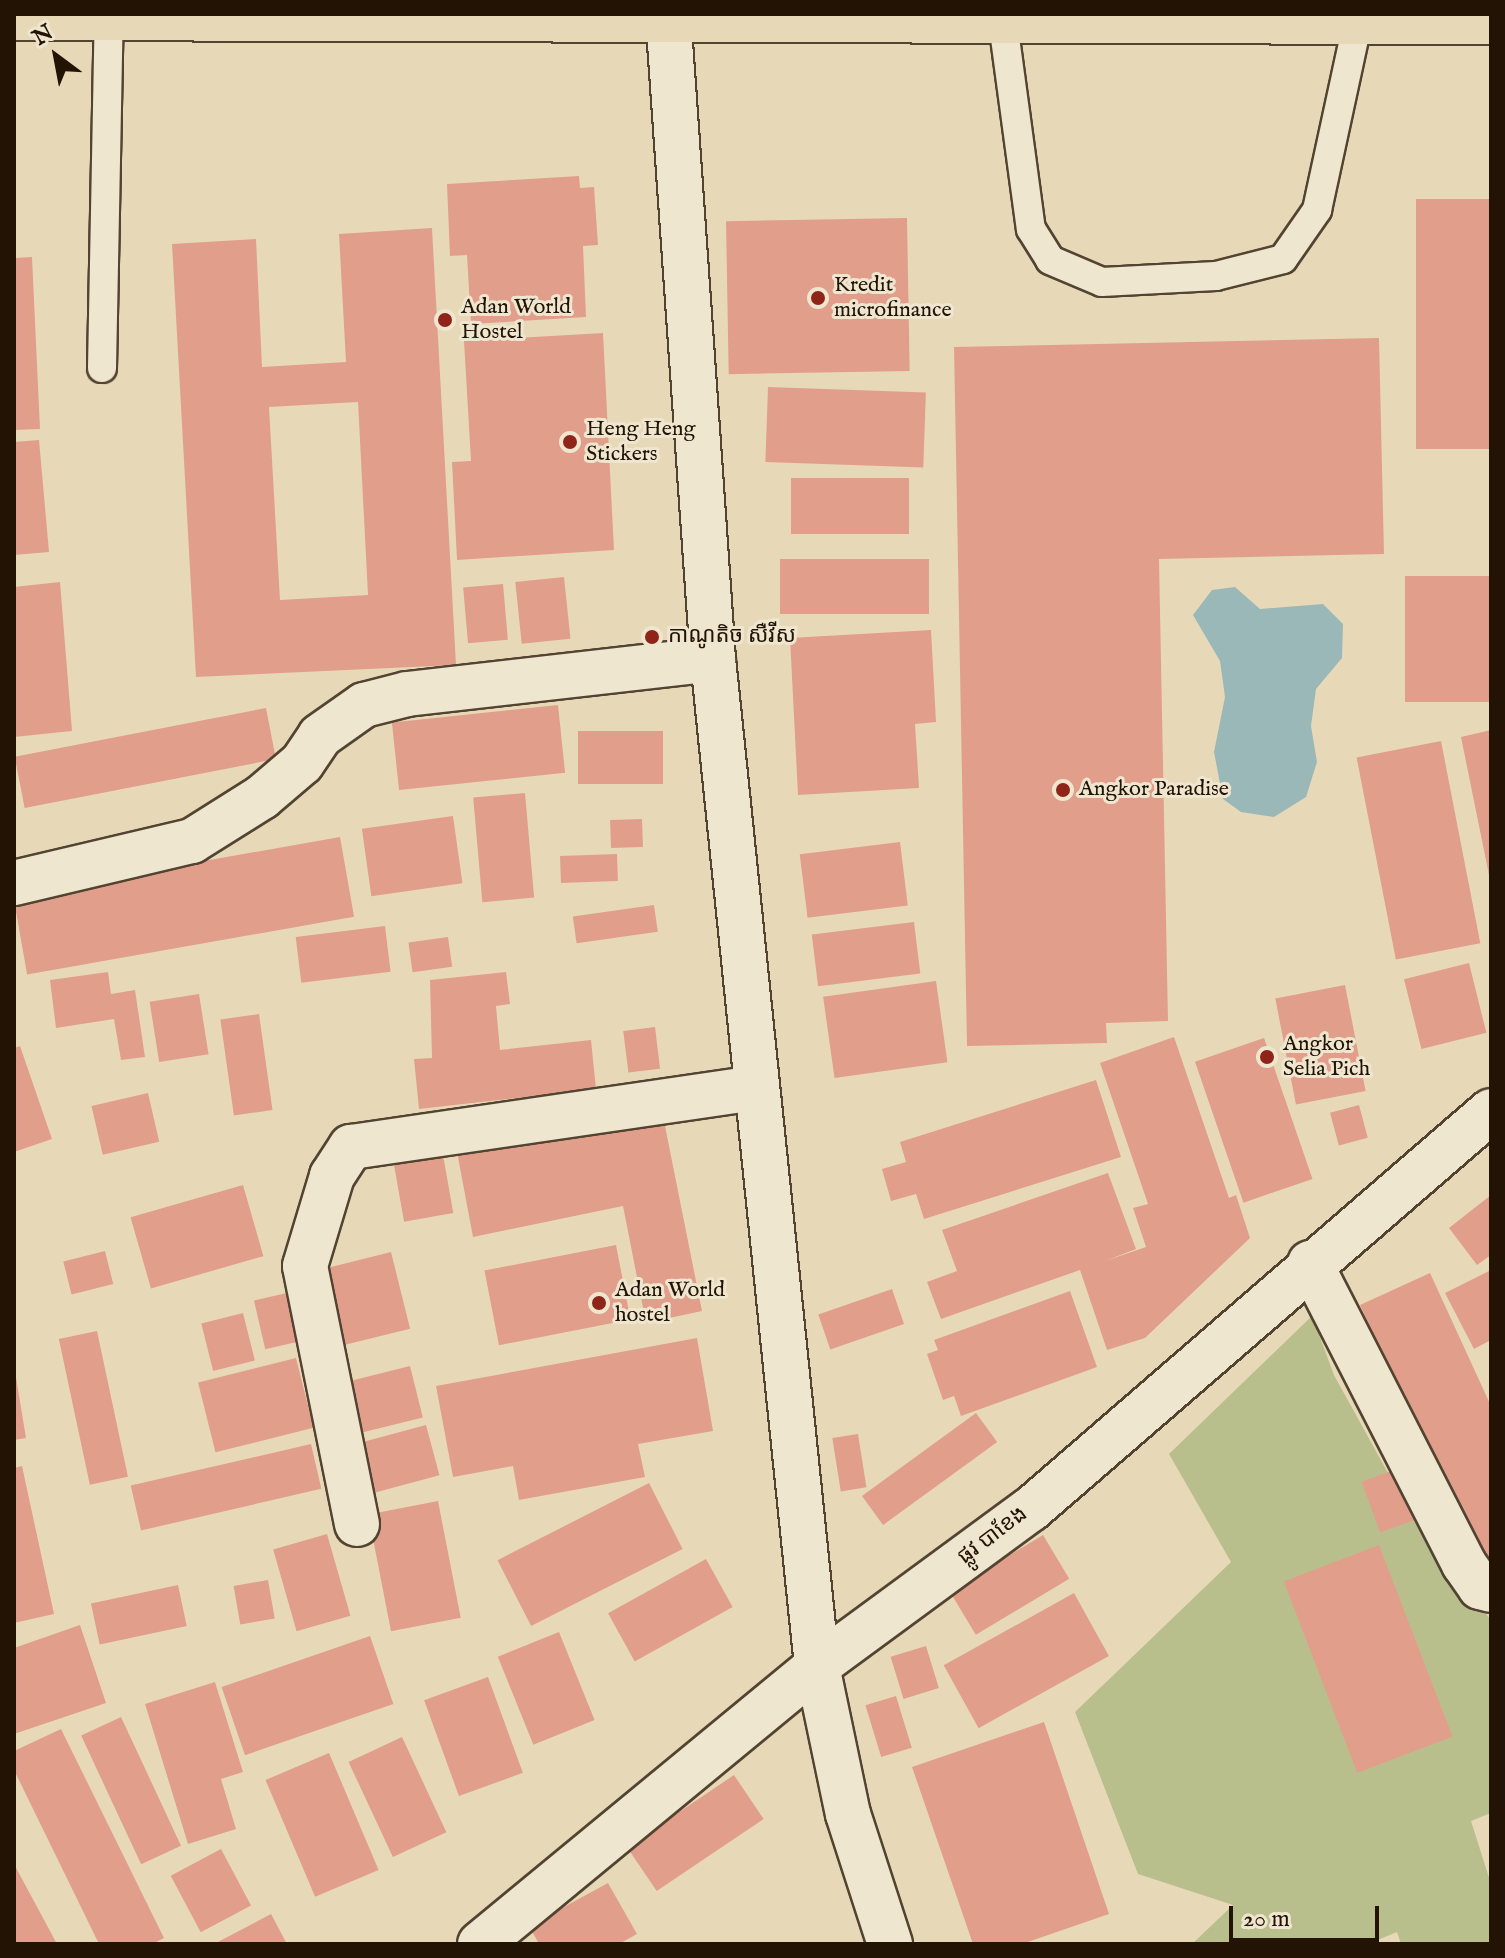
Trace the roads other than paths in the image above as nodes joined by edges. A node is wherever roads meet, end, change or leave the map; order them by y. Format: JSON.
{"nodes":[{"id":1,"x":14,"y":18,"type":"edge"},
{"id":2,"x":109,"y":18,"type":"junction"},
{"id":3,"x":669,"y":18,"type":"edge"},
{"id":4,"x":1358,"y":21,"type":"junction"},
{"id":5,"x":1491,"y":22,"type":"edge"},
{"id":6,"x":1003,"y":23,"type":"junction"},
{"id":7,"x":102,"y":368,"type":"dead end"},
{"id":8,"x":713,"y":659,"type":"junction"},
{"id":9,"x":14,"y":883,"type":"edge"},
{"id":10,"x":756,"y":1088,"type":"junction"},
{"id":11,"x":1491,"y":1111,"type":"edge"},
{"id":12,"x":1310,"y":1263,"type":"junction"},
{"id":13,"x":357,"y":1524,"type":"dead end"},
{"id":14,"x":1491,"y":1590,"type":"edge"},
{"id":15,"x":817,"y":1666,"type":"junction"},
{"id":16,"x":480,"y":1944,"type":"edge"},
{"id":17,"x":890,"y":1944,"type":"edge"}],
"edges":[{"from":1,"to":2,"type":"main road"},
{"from":2,"to":3,"type":"main road"},
{"from":2,"to":7,"type":"lane"},
{"from":3,"to":6,"type":"main road"},
{"from":3,"to":8,"type":"street"},
{"from":4,"to":5,"type":"main road"},
{"from":4,"to":6,"type":"main road"},
{"from":4,"to":6,"type":"lane"},
{"from":8,"to":9,"type":"street"},
{"from":8,"to":10,"type":"street"},
{"from":10,"to":13,"type":"street"},
{"from":10,"to":15,"type":"street"},
{"from":11,"to":12,"type":"street","name":"ផ្លូវ បាខែង"},
{"from":12,"to":14,"type":"street"},
{"from":12,"to":15,"type":"street","name":"ផ្លូវ បាខែង"},
{"from":15,"to":16,"type":"street","name":"ផ្លូវ បាខែង"},
{"from":15,"to":17,"type":"street"}]}
